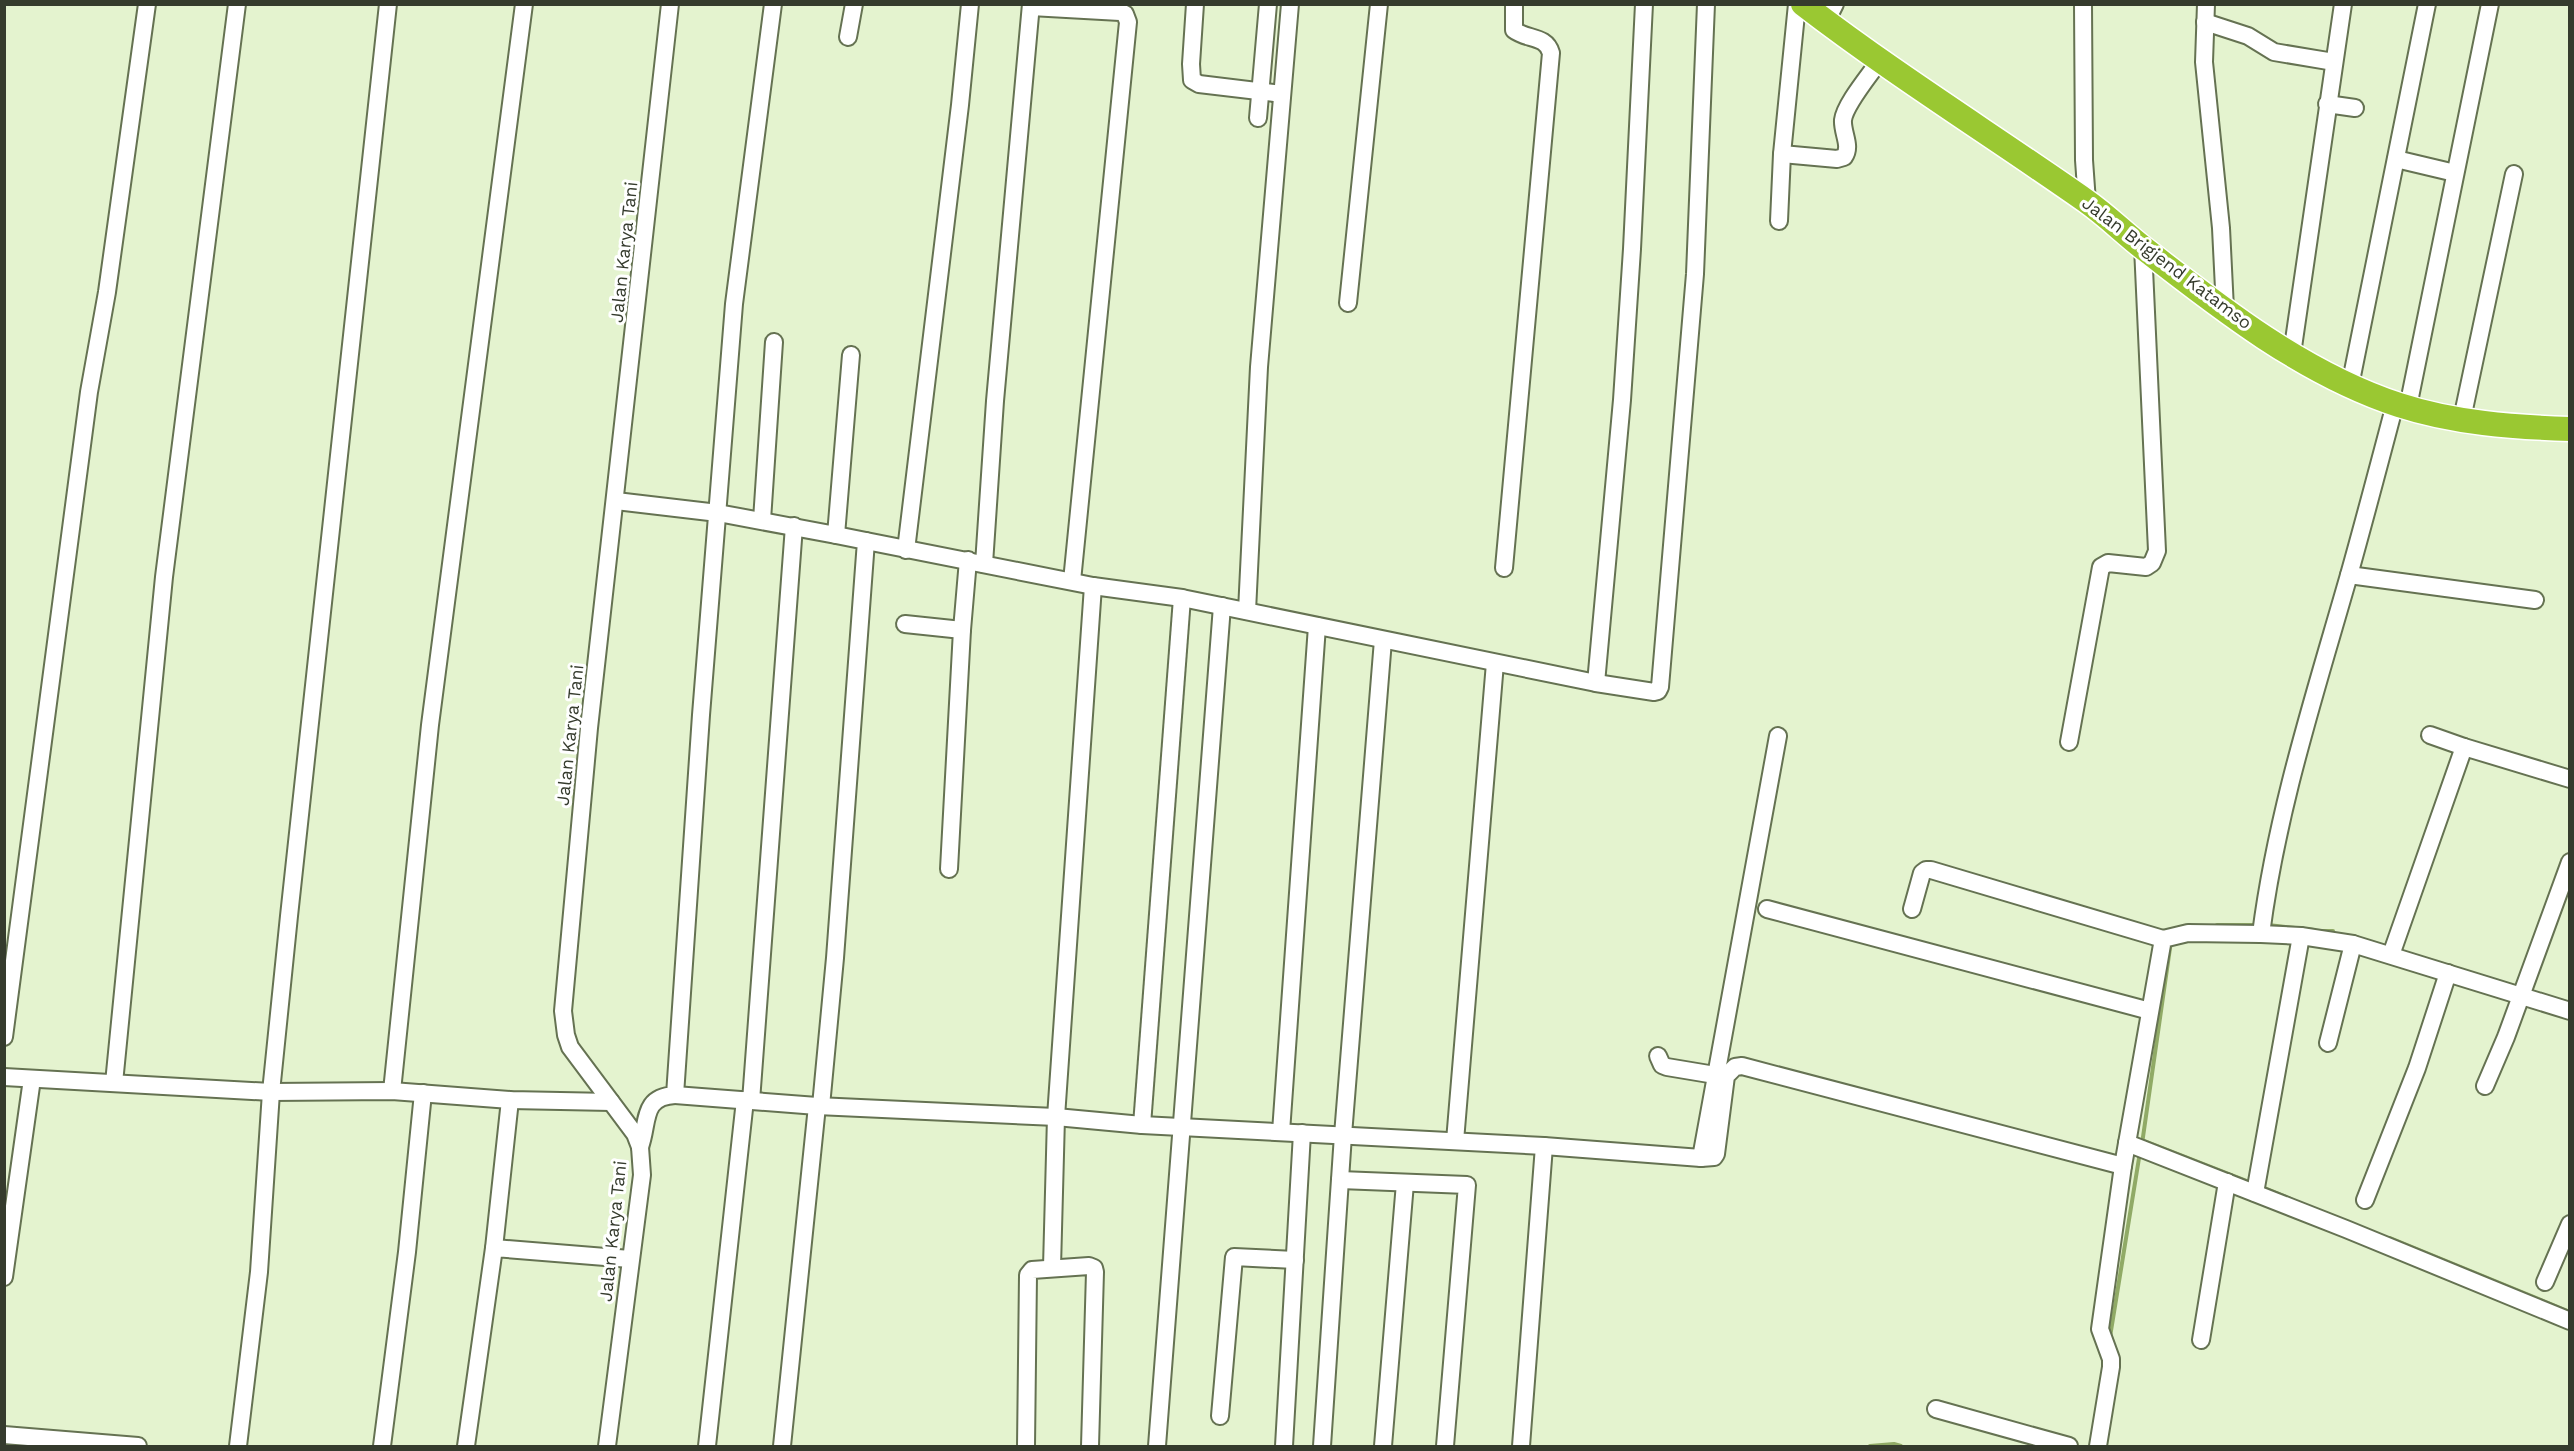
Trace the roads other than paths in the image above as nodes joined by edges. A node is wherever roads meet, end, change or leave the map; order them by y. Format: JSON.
{"nodes":[{"id":1,"x":147,"y":4,"type":"edge"},
{"id":2,"x":237,"y":4,"type":"edge"},
{"id":3,"x":387,"y":4,"type":"edge"},
{"id":4,"x":525,"y":4,"type":"edge"},
{"id":5,"x":670,"y":4,"type":"edge"},
{"id":6,"x":773,"y":4,"type":"edge"},
{"id":7,"x":854,"y":4,"type":"edge"},
{"id":8,"x":970,"y":4,"type":"edge"},
{"id":9,"x":1195,"y":4,"type":"edge"},
{"id":10,"x":1268,"y":4,"type":"edge"},
{"id":11,"x":1290,"y":4,"type":"edge"},
{"id":12,"x":1379,"y":4,"type":"edge"},
{"id":13,"x":1514,"y":4,"type":"edge"},
{"id":14,"x":1644,"y":4,"type":"edge"},
{"id":15,"x":1706,"y":4,"type":"edge"},
{"id":16,"x":1797,"y":4,"type":"edge"},
{"id":17,"x":1803,"y":4,"type":"edge"},
{"id":18,"x":2083,"y":4,"type":"edge"},
{"id":19,"x":2206,"y":4,"type":"edge"},
{"id":20,"x":2343,"y":4,"type":"edge"},
{"id":21,"x":2427,"y":4,"type":"edge"},
{"id":22,"x":2490,"y":4,"type":"edge"},
{"id":23,"x":1031,"y":6,"type":"edge"},
{"id":24,"x":1831,"y":13,"type":"edge"},
{"id":25,"x":2205,"y":22,"type":"junction"},
{"id":26,"x":848,"y":37,"type":"dead end"},
{"id":27,"x":1880,"y":60,"type":"junction"},
{"id":28,"x":2334,"y":62,"type":"junction"},
{"id":29,"x":1260,"y":92,"type":"junction"},
{"id":30,"x":1282,"y":94,"type":"junction"},
{"id":31,"x":2327,"y":104,"type":"junction"},
{"id":32,"x":2355,"y":108,"type":"dead end"},
{"id":33,"x":1258,"y":118,"type":"dead end"},
{"id":34,"x":1782,"y":154,"type":"junction"},
{"id":35,"x":2396,"y":159,"type":"junction"},
{"id":36,"x":2455,"y":173,"type":"junction"},
{"id":37,"x":2514,"y":174,"type":"dead end"},
{"id":38,"x":2087,"y":202,"type":"junction"},
{"id":39,"x":1779,"y":221,"type":"dead end"},
{"id":40,"x":2143,"y":247,"type":"junction"},
{"id":41,"x":1348,"y":303,"type":"dead end"},
{"id":42,"x":2225,"y":309,"type":"junction"},
{"id":43,"x":774,"y":342,"type":"dead end"},
{"id":44,"x":2292,"y":354,"type":"junction"},
{"id":45,"x":851,"y":355,"type":"dead end"},
{"id":46,"x":2350,"y":386,"type":"junction"},
{"id":47,"x":2402,"y":406,"type":"junction"},
{"id":48,"x":2462,"y":419,"type":"junction"},
{"id":49,"x":2569,"y":427,"type":"edge"},
{"id":50,"x":616,"y":501,"type":"junction"},
{"id":51,"x":718,"y":513,"type":"junction"},
{"id":52,"x":762,"y":520,"type":"junction"},
{"id":53,"x":794,"y":526,"type":"junction"},
{"id":54,"x":836,"y":535,"type":"junction"},
{"id":55,"x":866,"y":541,"type":"junction"},
{"id":56,"x":906,"y":550,"type":"junction"},
{"id":57,"x":976,"y":562,"type":"junction"},
{"id":58,"x":1504,"y":568,"type":"dead end"},
{"id":59,"x":2349,"y":575,"type":"junction"},
{"id":60,"x":1072,"y":581,"type":"junction"},
{"id":61,"x":1093,"y":586,"type":"junction"},
{"id":62,"x":1182,"y":598,"type":"junction"},
{"id":63,"x":2535,"y":600,"type":"dead end"},
{"id":64,"x":1222,"y":606,"type":"junction"},
{"id":65,"x":1247,"y":612,"type":"junction"},
{"id":66,"x":905,"y":624,"type":"dead end"},
{"id":67,"x":1317,"y":626,"type":"junction"},
{"id":68,"x":962,"y":630,"type":"junction"},
{"id":69,"x":1383,"y":640,"type":"junction"},
{"id":70,"x":1495,"y":663,"type":"junction"},
{"id":71,"x":1596,"y":684,"type":"junction"},
{"id":72,"x":2430,"y":735,"type":"dead end"},
{"id":73,"x":1778,"y":736,"type":"dead end"},
{"id":74,"x":2069,"y":742,"type":"dead end"},
{"id":75,"x":2464,"y":747,"type":"junction"},
{"id":76,"x":2570,"y":779,"type":"edge"},
{"id":77,"x":2570,"y":862,"type":"edge"},
{"id":78,"x":950,"y":869,"type":"dead end"},
{"id":79,"x":1767,"y":909,"type":"dead end"},
{"id":80,"x":1912,"y":909,"type":"dead end"},
{"id":81,"x":2262,"y":926,"type":"junction"},
{"id":82,"x":2301,"y":936,"type":"junction"},
{"id":83,"x":2163,"y":939,"type":"junction"},
{"id":84,"x":2353,"y":944,"type":"junction"},
{"id":85,"x":2391,"y":955,"type":"junction"},
{"id":86,"x":2448,"y":974,"type":"junction"},
{"id":87,"x":2521,"y":994,"type":"junction"},
{"id":88,"x":2150,"y":1011,"type":"junction"},
{"id":89,"x":2570,"y":1011,"type":"edge"},
{"id":90,"x":4,"y":1037,"type":"edge"},
{"id":91,"x":2328,"y":1044,"type":"dead end"},
{"id":92,"x":1658,"y":1056,"type":"dead end"},
{"id":93,"x":1715,"y":1075,"type":"junction"},
{"id":94,"x":4,"y":1077,"type":"edge"},
{"id":95,"x":32,"y":1079,"type":"junction"},
{"id":96,"x":114,"y":1083,"type":"junction"},
{"id":97,"x":2485,"y":1086,"type":"dead end"},
{"id":98,"x":392,"y":1091,"type":"junction"},
{"id":99,"x":271,"y":1092,"type":"junction"},
{"id":100,"x":423,"y":1093,"type":"junction"},
{"id":101,"x":675,"y":1095,"type":"junction"},
{"id":102,"x":510,"y":1100,"type":"junction"},
{"id":103,"x":748,"y":1101,"type":"junction"},
{"id":104,"x":611,"y":1102,"type":"junction"},
{"id":105,"x":819,"y":1106,"type":"junction"},
{"id":106,"x":1056,"y":1117,"type":"junction"},
{"id":107,"x":1142,"y":1125,"type":"junction"},
{"id":108,"x":1182,"y":1127,"type":"junction"},
{"id":109,"x":1281,"y":1132,"type":"junction"},
{"id":110,"x":1302,"y":1133,"type":"junction"},
{"id":111,"x":1343,"y":1135,"type":"junction"},
{"id":112,"x":1455,"y":1141,"type":"junction"},
{"id":113,"x":2127,"y":1143,"type":"junction"},
{"id":114,"x":1544,"y":1146,"type":"junction"},
{"id":115,"x":640,"y":1147,"type":"junction"},
{"id":116,"x":1701,"y":1158,"type":"junction"},
{"id":117,"x":2123,"y":1166,"type":"junction"},
{"id":118,"x":1340,"y":1180,"type":"junction"},
{"id":119,"x":2227,"y":1182,"type":"junction"},
{"id":120,"x":1405,"y":1183,"type":"junction"},
{"id":121,"x":2255,"y":1193,"type":"junction"},
{"id":122,"x":2365,"y":1200,"type":"dead end"},
{"id":123,"x":2570,"y":1224,"type":"edge"},
{"id":124,"x":494,"y":1248,"type":"junction"},
{"id":125,"x":630,"y":1259,"type":"junction"},
{"id":126,"x":1295,"y":1260,"type":"junction"},
{"id":127,"x":1052,"y":1267,"type":"junction"},
{"id":128,"x":4,"y":1277,"type":"edge"},
{"id":129,"x":2546,"y":1282,"type":"dead end"},
{"id":130,"x":2570,"y":1321,"type":"edge"},
{"id":131,"x":2201,"y":1340,"type":"dead end"},
{"id":132,"x":1936,"y":1408,"type":"dead end"},
{"id":133,"x":1220,"y":1416,"type":"dead end"},
{"id":134,"x":4,"y":1435,"type":"edge"},
{"id":135,"x":138,"y":1446,"type":"edge"},
{"id":136,"x":238,"y":1446,"type":"edge"},
{"id":137,"x":382,"y":1446,"type":"edge"},
{"id":138,"x":466,"y":1446,"type":"edge"},
{"id":139,"x":607,"y":1446,"type":"edge"},
{"id":140,"x":707,"y":1446,"type":"edge"},
{"id":141,"x":782,"y":1446,"type":"edge"},
{"id":142,"x":1026,"y":1446,"type":"edge"},
{"id":143,"x":1090,"y":1446,"type":"edge"},
{"id":144,"x":1156,"y":1446,"type":"edge"},
{"id":145,"x":1284,"y":1446,"type":"edge"},
{"id":146,"x":1322,"y":1446,"type":"edge"},
{"id":147,"x":1383,"y":1446,"type":"edge"},
{"id":148,"x":1445,"y":1446,"type":"edge"},
{"id":149,"x":1521,"y":1446,"type":"edge"},
{"id":150,"x":2069,"y":1446,"type":"edge"},
{"id":151,"x":2098,"y":1446,"type":"edge"}],
"edges":[{"from":1,"to":90,"type":"street"},
{"from":2,"to":96,"type":"street"},
{"from":3,"to":99,"type":"street"},
{"from":4,"to":98,"type":"street"},
{"from":5,"to":50,"type":"street","name":"Jalan Karya Tani"},
{"from":6,"to":51,"type":"street"},
{"from":7,"to":26,"type":"street"},
{"from":8,"to":56,"type":"street"},
{"from":9,"to":29,"type":"street"},
{"from":10,"to":29,"type":"street"},
{"from":11,"to":30,"type":"street"},
{"from":12,"to":41,"type":"street"},
{"from":13,"to":58,"type":"street"},
{"from":14,"to":71,"type":"street"},
{"from":15,"to":71,"type":"street"},
{"from":16,"to":34,"type":"street"},
{"from":17,"to":24,"type":"highway","name":"Jalan Brigjend Katamso"},
{"from":18,"to":38,"type":"street"},
{"from":19,"to":25,"type":"street"},
{"from":20,"to":28,"type":"street"},
{"from":21,"to":35,"type":"street"},
{"from":22,"to":36,"type":"street"},
{"from":23,"to":57,"type":"street"},
{"from":23,"to":60,"type":"street"},
{"from":24,"to":27,"type":"highway","name":"Jalan Brigjend Katamso"},
{"from":25,"to":28,"type":"street"},
{"from":25,"to":42,"type":"street"},
{"from":27,"to":34,"type":"street"},
{"from":27,"to":38,"type":"highway","name":"Jalan Brigjend Katamso"},
{"from":28,"to":31,"type":"street"},
{"from":29,"to":30,"type":"street"},
{"from":29,"to":33,"type":"street"},
{"from":30,"to":65,"type":"street"},
{"from":31,"to":32,"type":"street"},
{"from":31,"to":44,"type":"street"},
{"from":34,"to":39,"type":"street"},
{"from":35,"to":36,"type":"street"},
{"from":35,"to":46,"type":"street"},
{"from":36,"to":47,"type":"street"},
{"from":37,"to":48,"type":"street"},
{"from":38,"to":40,"type":"highway","name":"Jalan Brigjend Katamso"},
{"from":40,"to":42,"type":"highway","name":"Jalan Brigjend Katamso"},
{"from":40,"to":74,"type":"street"},
{"from":42,"to":44,"type":"highway","name":"Jalan Brigjend Katamso"},
{"from":43,"to":52,"type":"street"},
{"from":44,"to":46,"type":"highway","name":"Jalan Brigjend Katamso"},
{"from":45,"to":54,"type":"street"},
{"from":46,"to":47,"type":"highway","name":"Jalan Brigjend Katamso"},
{"from":47,"to":48,"type":"highway","name":"Jalan Brigjend Katamso"},
{"from":47,"to":59,"type":"street"},
{"from":48,"to":49,"type":"highway","name":"Jalan Brigjend Katamso"},
{"from":50,"to":51,"type":"street"},
{"from":50,"to":104,"type":"street","name":"Jalan Karya Tani"},
{"from":51,"to":52,"type":"street"},
{"from":51,"to":101,"type":"street"},
{"from":52,"to":53,"type":"street"},
{"from":53,"to":54,"type":"street"},
{"from":53,"to":103,"type":"street"},
{"from":54,"to":55,"type":"street"},
{"from":55,"to":56,"type":"street"},
{"from":55,"to":105,"type":"street"},
{"from":56,"to":57,"type":"street"},
{"from":57,"to":60,"type":"street"},
{"from":57,"to":68,"type":"street"},
{"from":59,"to":63,"type":"street"},
{"from":59,"to":81,"type":"street"},
{"from":60,"to":61,"type":"street"},
{"from":61,"to":62,"type":"street"},
{"from":61,"to":106,"type":"street"},
{"from":62,"to":64,"type":"street"},
{"from":62,"to":107,"type":"street"},
{"from":64,"to":65,"type":"street"},
{"from":64,"to":108,"type":"street"},
{"from":65,"to":67,"type":"street"},
{"from":66,"to":68,"type":"street"},
{"from":67,"to":69,"type":"street"},
{"from":67,"to":109,"type":"street"},
{"from":68,"to":78,"type":"street"},
{"from":69,"to":70,"type":"street"},
{"from":69,"to":111,"type":"street"},
{"from":70,"to":71,"type":"street"},
{"from":70,"to":112,"type":"street"},
{"from":72,"to":75,"type":"street"},
{"from":73,"to":93,"type":"street"},
{"from":75,"to":76,"type":"street"},
{"from":75,"to":85,"type":"street"},
{"from":77,"to":87,"type":"street"},
{"from":79,"to":88,"type":"street"},
{"from":80,"to":83,"type":"street"},
{"from":81,"to":82,"type":"street"},
{"from":81,"to":83,"type":"street"},
{"from":82,"to":84,"type":"street"},
{"from":82,"to":121,"type":"street"},
{"from":83,"to":88,"type":"street"},
{"from":84,"to":85,"type":"street"},
{"from":84,"to":91,"type":"street"},
{"from":85,"to":86,"type":"street"},
{"from":86,"to":87,"type":"street"},
{"from":86,"to":122,"type":"street"},
{"from":87,"to":89,"type":"street"},
{"from":87,"to":97,"type":"street"},
{"from":88,"to":113,"type":"street"},
{"from":92,"to":93,"type":"street"},
{"from":93,"to":116,"type":"street"},
{"from":94,"to":95,"type":"street"},
{"from":95,"to":96,"type":"street"},
{"from":95,"to":128,"type":"street"},
{"from":96,"to":99,"type":"street"},
{"from":98,"to":99,"type":"street"},
{"from":98,"to":100,"type":"street"},
{"from":99,"to":136,"type":"street"},
{"from":100,"to":102,"type":"street"},
{"from":100,"to":137,"type":"street"},
{"from":101,"to":103,"type":"street"},
{"from":101,"to":115,"type":"street"},
{"from":102,"to":104,"type":"street"},
{"from":102,"to":124,"type":"street"},
{"from":103,"to":105,"type":"street"},
{"from":103,"to":140,"type":"street"},
{"from":104,"to":115,"type":"street","name":"Jalan Karya Tani"},
{"from":105,"to":106,"type":"street"},
{"from":105,"to":141,"type":"street"},
{"from":106,"to":107,"type":"street"},
{"from":106,"to":127,"type":"street"},
{"from":107,"to":108,"type":"street"},
{"from":108,"to":109,"type":"street"},
{"from":108,"to":144,"type":"street"},
{"from":109,"to":110,"type":"street"},
{"from":110,"to":111,"type":"street"},
{"from":110,"to":126,"type":"street"},
{"from":111,"to":112,"type":"street"},
{"from":111,"to":118,"type":"street"},
{"from":112,"to":114,"type":"street"},
{"from":113,"to":117,"type":"street"},
{"from":113,"to":119,"type":"street"},
{"from":114,"to":116,"type":"street"},
{"from":114,"to":149,"type":"street"},
{"from":115,"to":125,"type":"street","name":"Jalan Karya Tani"},
{"from":116,"to":117,"type":"street"},
{"from":117,"to":151,"type":"street"},
{"from":118,"to":120,"type":"street"},
{"from":118,"to":146,"type":"street"},
{"from":119,"to":121,"type":"street"},
{"from":119,"to":131,"type":"street"},
{"from":120,"to":147,"type":"street"},
{"from":120,"to":148,"type":"street"},
{"from":121,"to":130,"type":"street"},
{"from":123,"to":129,"type":"street"},
{"from":124,"to":125,"type":"street"},
{"from":124,"to":138,"type":"street"},
{"from":125,"to":139,"type":"street","name":"Jalan Karya Tani"},
{"from":126,"to":133,"type":"street"},
{"from":126,"to":145,"type":"street"},
{"from":127,"to":142,"type":"street"},
{"from":127,"to":143,"type":"street"},
{"from":132,"to":150,"type":"street"},
{"from":134,"to":135,"type":"street"}]}
